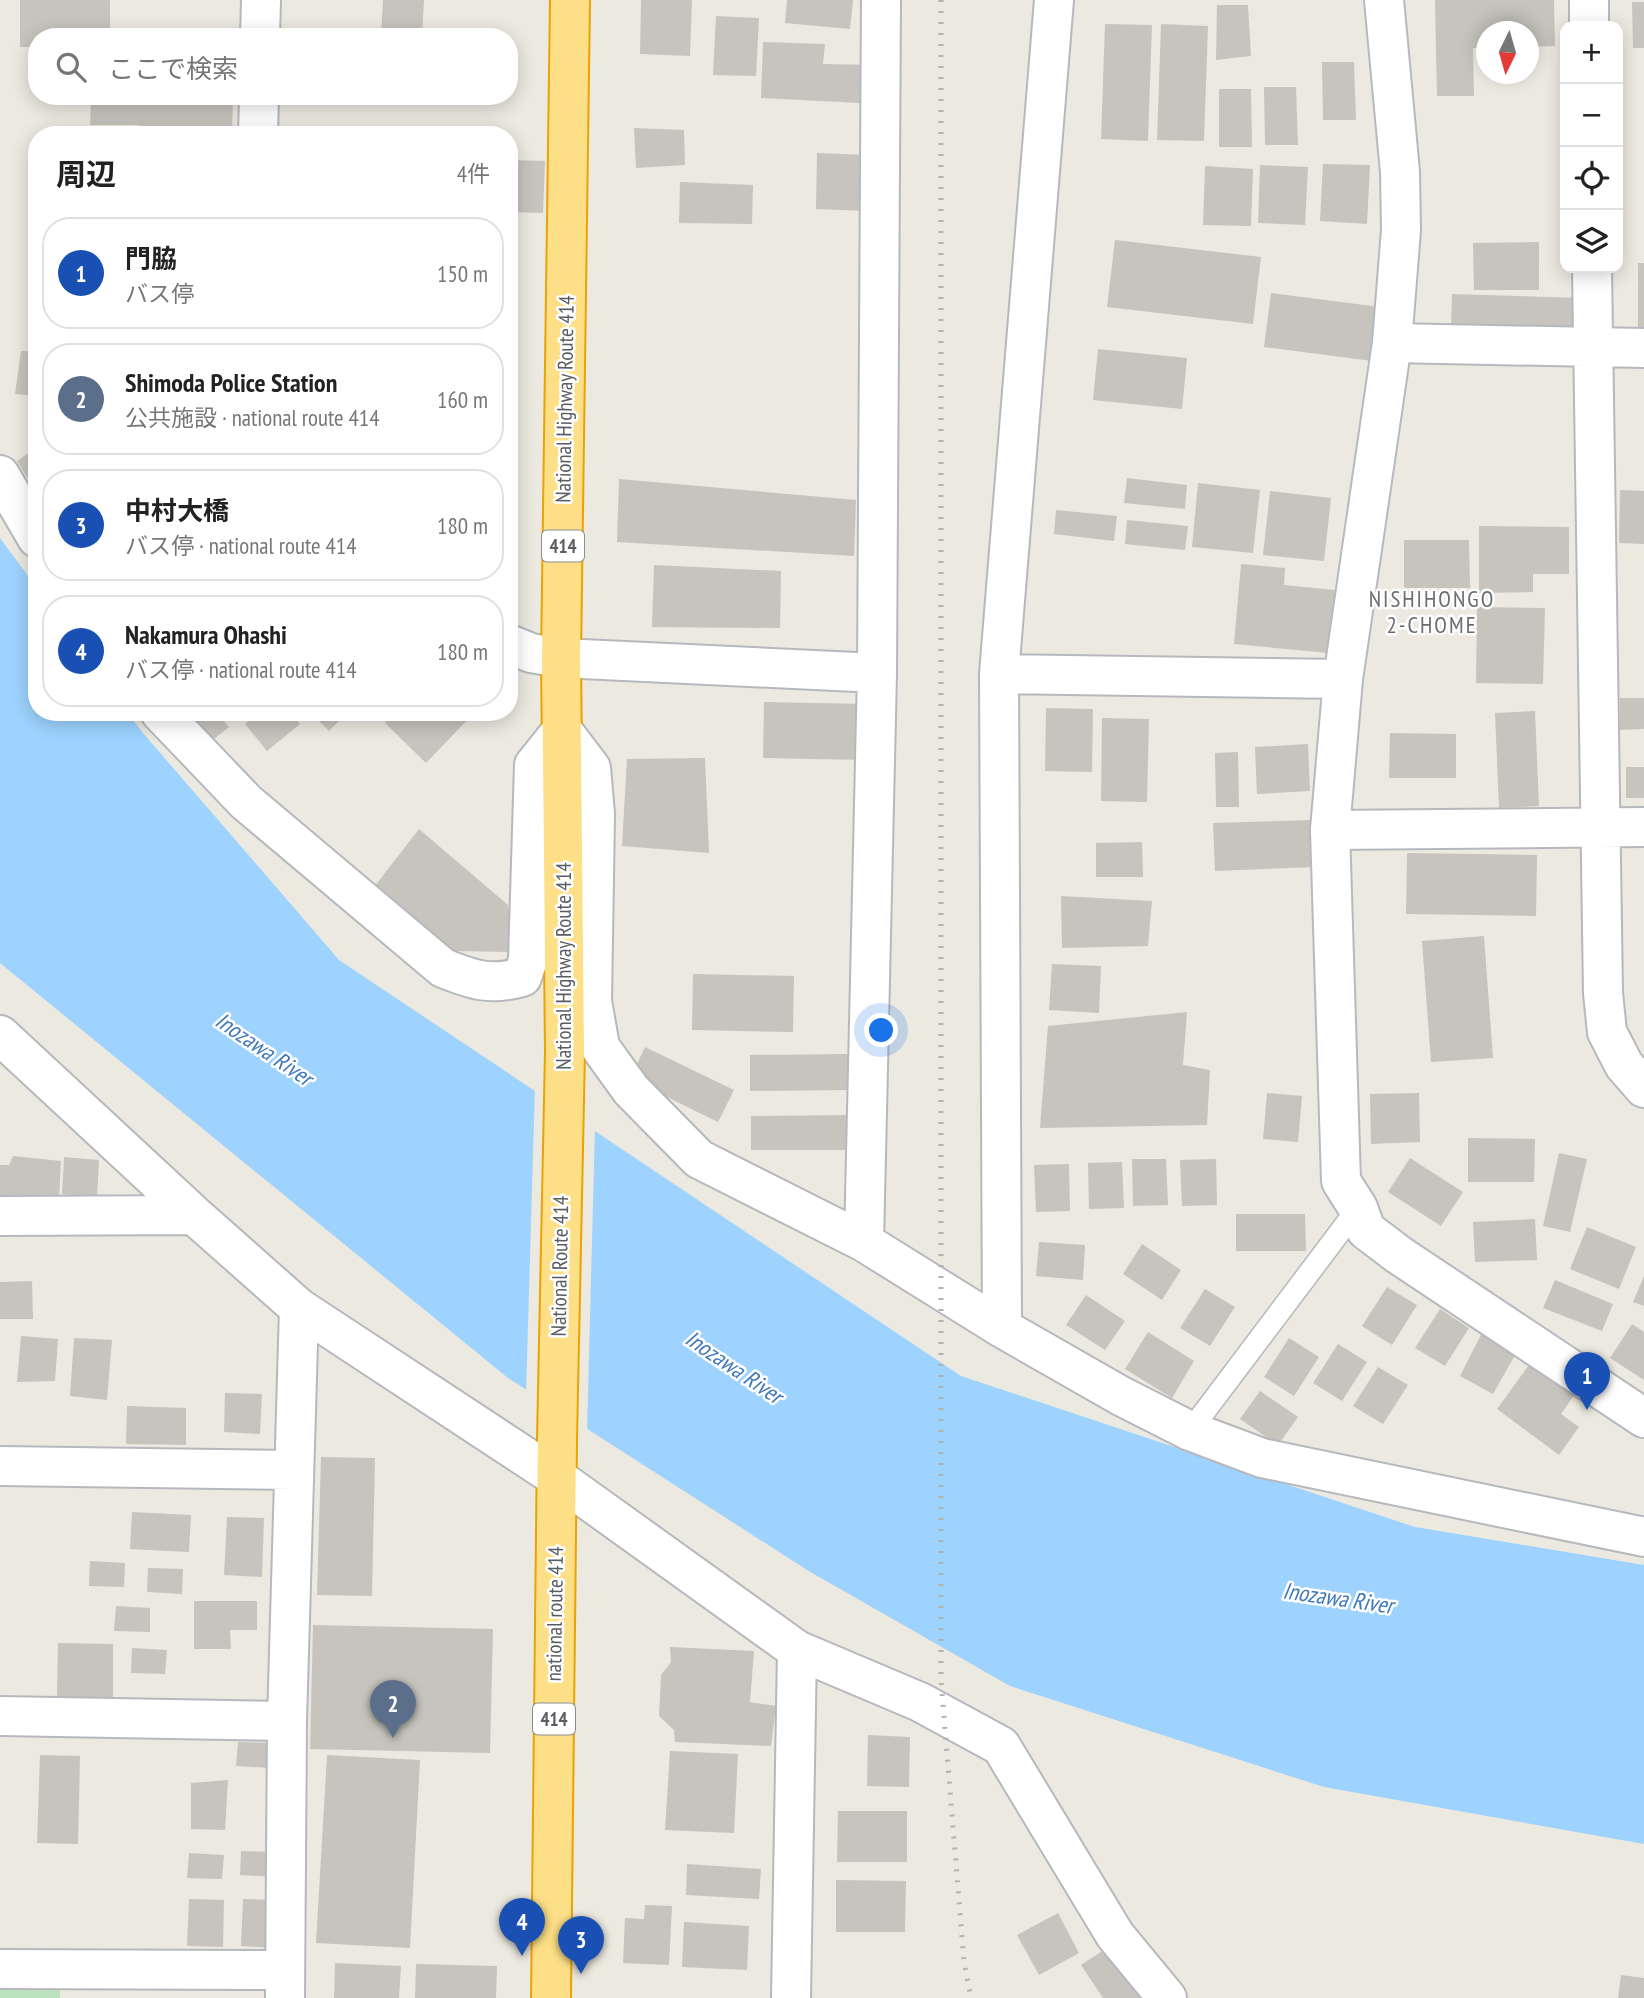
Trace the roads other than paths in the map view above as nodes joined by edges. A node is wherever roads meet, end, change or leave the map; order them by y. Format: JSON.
{"nodes":[{"id":1,"x":261,"y":0,"type":"edge"},
{"id":2,"x":570,"y":0,"type":"edge"},
{"id":3,"x":881,"y":0,"type":"edge"},
{"id":4,"x":1054,"y":0,"type":"edge"},
{"id":5,"x":1384,"y":0,"type":"edge"},
{"id":6,"x":1589,"y":0,"type":"edge"},
{"id":7,"x":1590,"y":21,"type":"edge"},
{"id":8,"x":260,"y":28,"type":"edge"},
{"id":9,"x":259,"y":105,"type":"edge"},
{"id":10,"x":258,"y":126,"type":"edge"},
{"id":11,"x":1592,"y":273,"type":"edge"},
{"id":12,"x":1392,"y":343,"type":"junction"},
{"id":13,"x":1592,"y":347,"type":"junction"},
{"id":14,"x":1644,"y":348,"type":"edge"},
{"id":15,"x":0,"y":475,"type":"edge"},
{"id":16,"x":28,"y":521,"type":"edge"},
{"id":17,"x":518,"y":648,"type":"edge"},
{"id":18,"x":561,"y":658,"type":"junction"},
{"id":19,"x":877,"y":673,"type":"junction"},
{"id":20,"x":999,"y":674,"type":"junction"},
{"id":21,"x":1343,"y":679,"type":"junction"},
{"id":22,"x":169,"y":721,"type":"edge"},
{"id":23,"x":562,"y":730,"type":"junction"},
{"id":24,"x":1644,"y":827,"type":"edge"},
{"id":25,"x":1599,"y":828,"type":"junction"},
{"id":26,"x":1330,"y":830,"type":"junction"},
{"id":27,"x":0,"y":1035,"type":"edge"},
{"id":28,"x":1644,"y":1088,"type":"edge"},
{"id":29,"x":564,"y":1092,"type":"joint"},
{"id":30,"x":1358,"y":1208,"type":"junction"},
{"id":31,"x":194,"y":1215,"type":"junction"},
{"id":32,"x":0,"y":1216,"type":"edge"},
{"id":33,"x":864,"y":1242,"type":"junction"},
{"id":34,"x":299,"y":1308,"type":"junction"},
{"id":35,"x":1002,"y":1328,"type":"junction"},
{"id":36,"x":1644,"y":1418,"type":"edge"},
{"id":37,"x":1190,"y":1431,"type":"junction"},
{"id":38,"x":556,"y":1458,"type":"junction"},
{"id":39,"x":0,"y":1466,"type":"edge"},
{"id":40,"x":295,"y":1470,"type":"junction"},
{"id":41,"x":1644,"y":1537,"type":"edge"},
{"id":42,"x":797,"y":1650,"type":"junction"},
{"id":43,"x":0,"y":1716,"type":"edge"},
{"id":44,"x":287,"y":1721,"type":"junction"},
{"id":45,"x":0,"y":1969,"type":"edge"},
{"id":46,"x":285,"y":1984,"type":"edge"},
{"id":47,"x":551,"y":1998,"type":"edge"},
{"id":48,"x":791,"y":1998,"type":"edge"},
{"id":49,"x":1167,"y":1998,"type":"edge"}],
"edges":[{"from":1,"to":8,"type":"street"},
{"from":2,"to":18,"type":"highway","name":"National Highway Route 414","number":"414"},
{"from":3,"to":19,"type":"street"},
{"from":4,"to":20,"type":"street"},
{"from":5,"to":12,"type":"street"},
{"from":6,"to":7,"type":"street"},
{"from":9,"to":10,"type":"street"},
{"from":11,"to":13,"type":"street"},
{"from":12,"to":13,"type":"street"},
{"from":12,"to":21,"type":"street"},
{"from":13,"to":14,"type":"street"},
{"from":13,"to":25,"type":"street"},
{"from":15,"to":16,"type":"street"},
{"from":17,"to":18,"type":"street"},
{"from":18,"to":19,"type":"street"},
{"from":18,"to":23,"type":"highway","name":"National Highway Route 414","number":"414"},
{"from":19,"to":33,"type":"street"},
{"from":20,"to":21,"type":"street"},
{"from":20,"to":35,"type":"street"},
{"from":21,"to":26,"type":"street"},
{"from":22,"to":23,"type":"street"},
{"from":23,"to":29,"type":"highway","name":"National Highway Route 414","number":"414"},
{"from":23,"to":33,"type":"street"},
{"from":24,"to":25,"type":"street"},
{"from":25,"to":26,"type":"street"},
{"from":25,"to":28,"type":"street"},
{"from":26,"to":30,"type":"street"},
{"from":27,"to":31,"type":"street"},
{"from":29,"to":38,"type":"highway","name":"National Route 414","number":"414"},
{"from":30,"to":36,"type":"street"},
{"from":30,"to":37,"type":"lane"},
{"from":31,"to":32,"type":"street"},
{"from":31,"to":34,"type":"street"},
{"from":33,"to":35,"type":"street"},
{"from":34,"to":38,"type":"street"},
{"from":34,"to":40,"type":"street"},
{"from":35,"to":37,"type":"street"},
{"from":37,"to":41,"type":"street"},
{"from":38,"to":42,"type":"street"},
{"from":38,"to":47,"type":"highway","name":"national route 414","number":"414"},
{"from":39,"to":40,"type":"street"},
{"from":40,"to":44,"type":"street"},
{"from":42,"to":48,"type":"street"},
{"from":42,"to":49,"type":"street"},
{"from":43,"to":44,"type":"street"},
{"from":44,"to":46,"type":"street"},
{"from":45,"to":46,"type":"street"}]}
